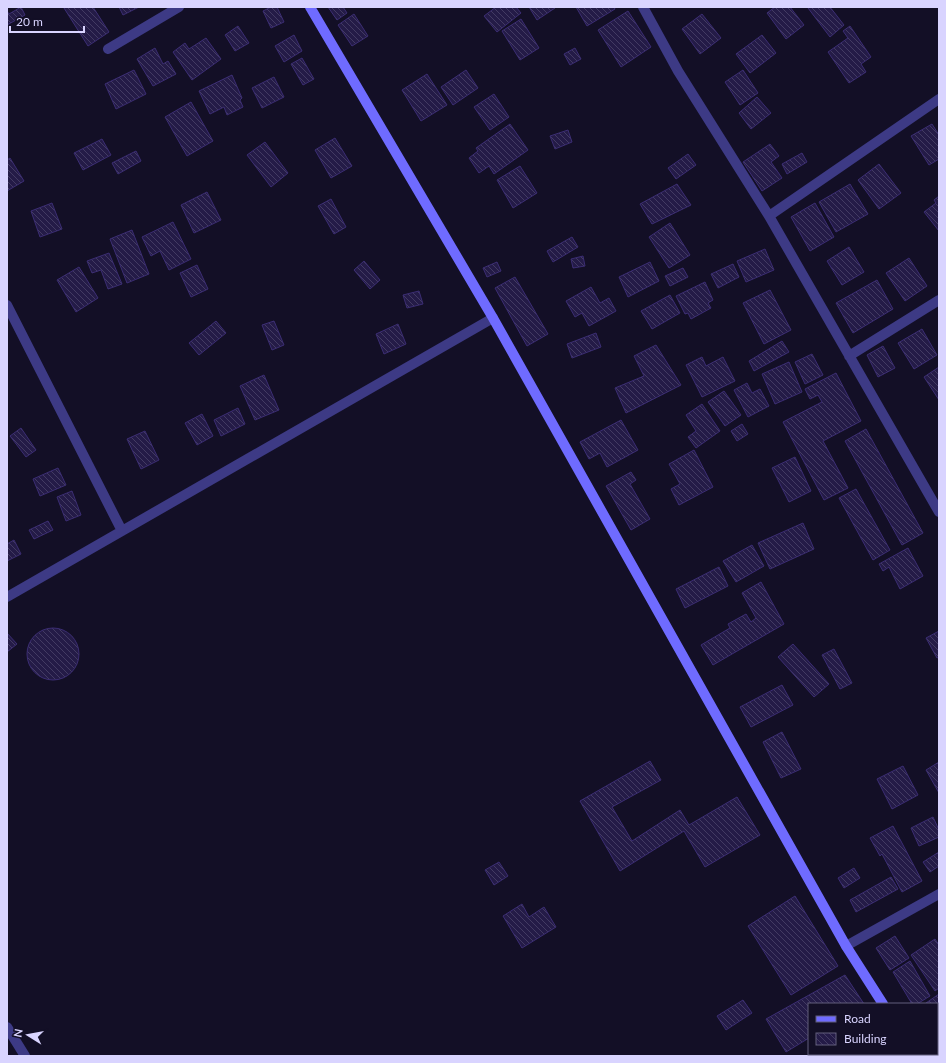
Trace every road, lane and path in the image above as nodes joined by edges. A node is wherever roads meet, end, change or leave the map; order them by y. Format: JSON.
{"nodes":[{"id":1,"x":179,"y":7,"type":"edge"},
{"id":2,"x":310,"y":7,"type":"edge"},
{"id":3,"x":643,"y":7,"type":"edge"},
{"id":4,"x":108,"y":49,"type":"dead end"},
{"id":5,"x":939,"y":99,"type":"edge"},
{"id":6,"x":769,"y":216,"type":"junction"},
{"id":7,"x":939,"y":300,"type":"edge"},
{"id":8,"x":7,"y":305,"type":"edge"},
{"id":9,"x":493,"y":318,"type":"junction"},
{"id":10,"x":849,"y":356,"type":"junction"},
{"id":11,"x":939,"y":512,"type":"edge"},
{"id":12,"x":122,"y":531,"type":"junction"},
{"id":13,"x":7,"y":597,"type":"edge"},
{"id":14,"x":939,"y":894,"type":"edge"},
{"id":15,"x":846,"y":946,"type":"junction"},
{"id":16,"x":882,"y":1003,"type":"edge"},
{"id":17,"x":7,"y":1027,"type":"edge"},
{"id":18,"x":11,"y":1041,"type":"edge"},
{"id":19,"x":25,"y":1056,"type":"edge"}],
"edges":[{"from":1,"to":4,"type":"street"},
{"from":2,"to":9,"type":"street"},
{"from":3,"to":6,"type":"street"},
{"from":5,"to":6,"type":"street"},
{"from":6,"to":10,"type":"street"},
{"from":7,"to":10,"type":"street"},
{"from":8,"to":12,"type":"street"},
{"from":9,"to":12,"type":"street"},
{"from":9,"to":15,"type":"street"},
{"from":10,"to":11,"type":"street"},
{"from":12,"to":13,"type":"street"},
{"from":14,"to":15,"type":"street"},
{"from":15,"to":16,"type":"street"},
{"from":17,"to":18,"type":"street"},
{"from":18,"to":19,"type":"street"}]}
